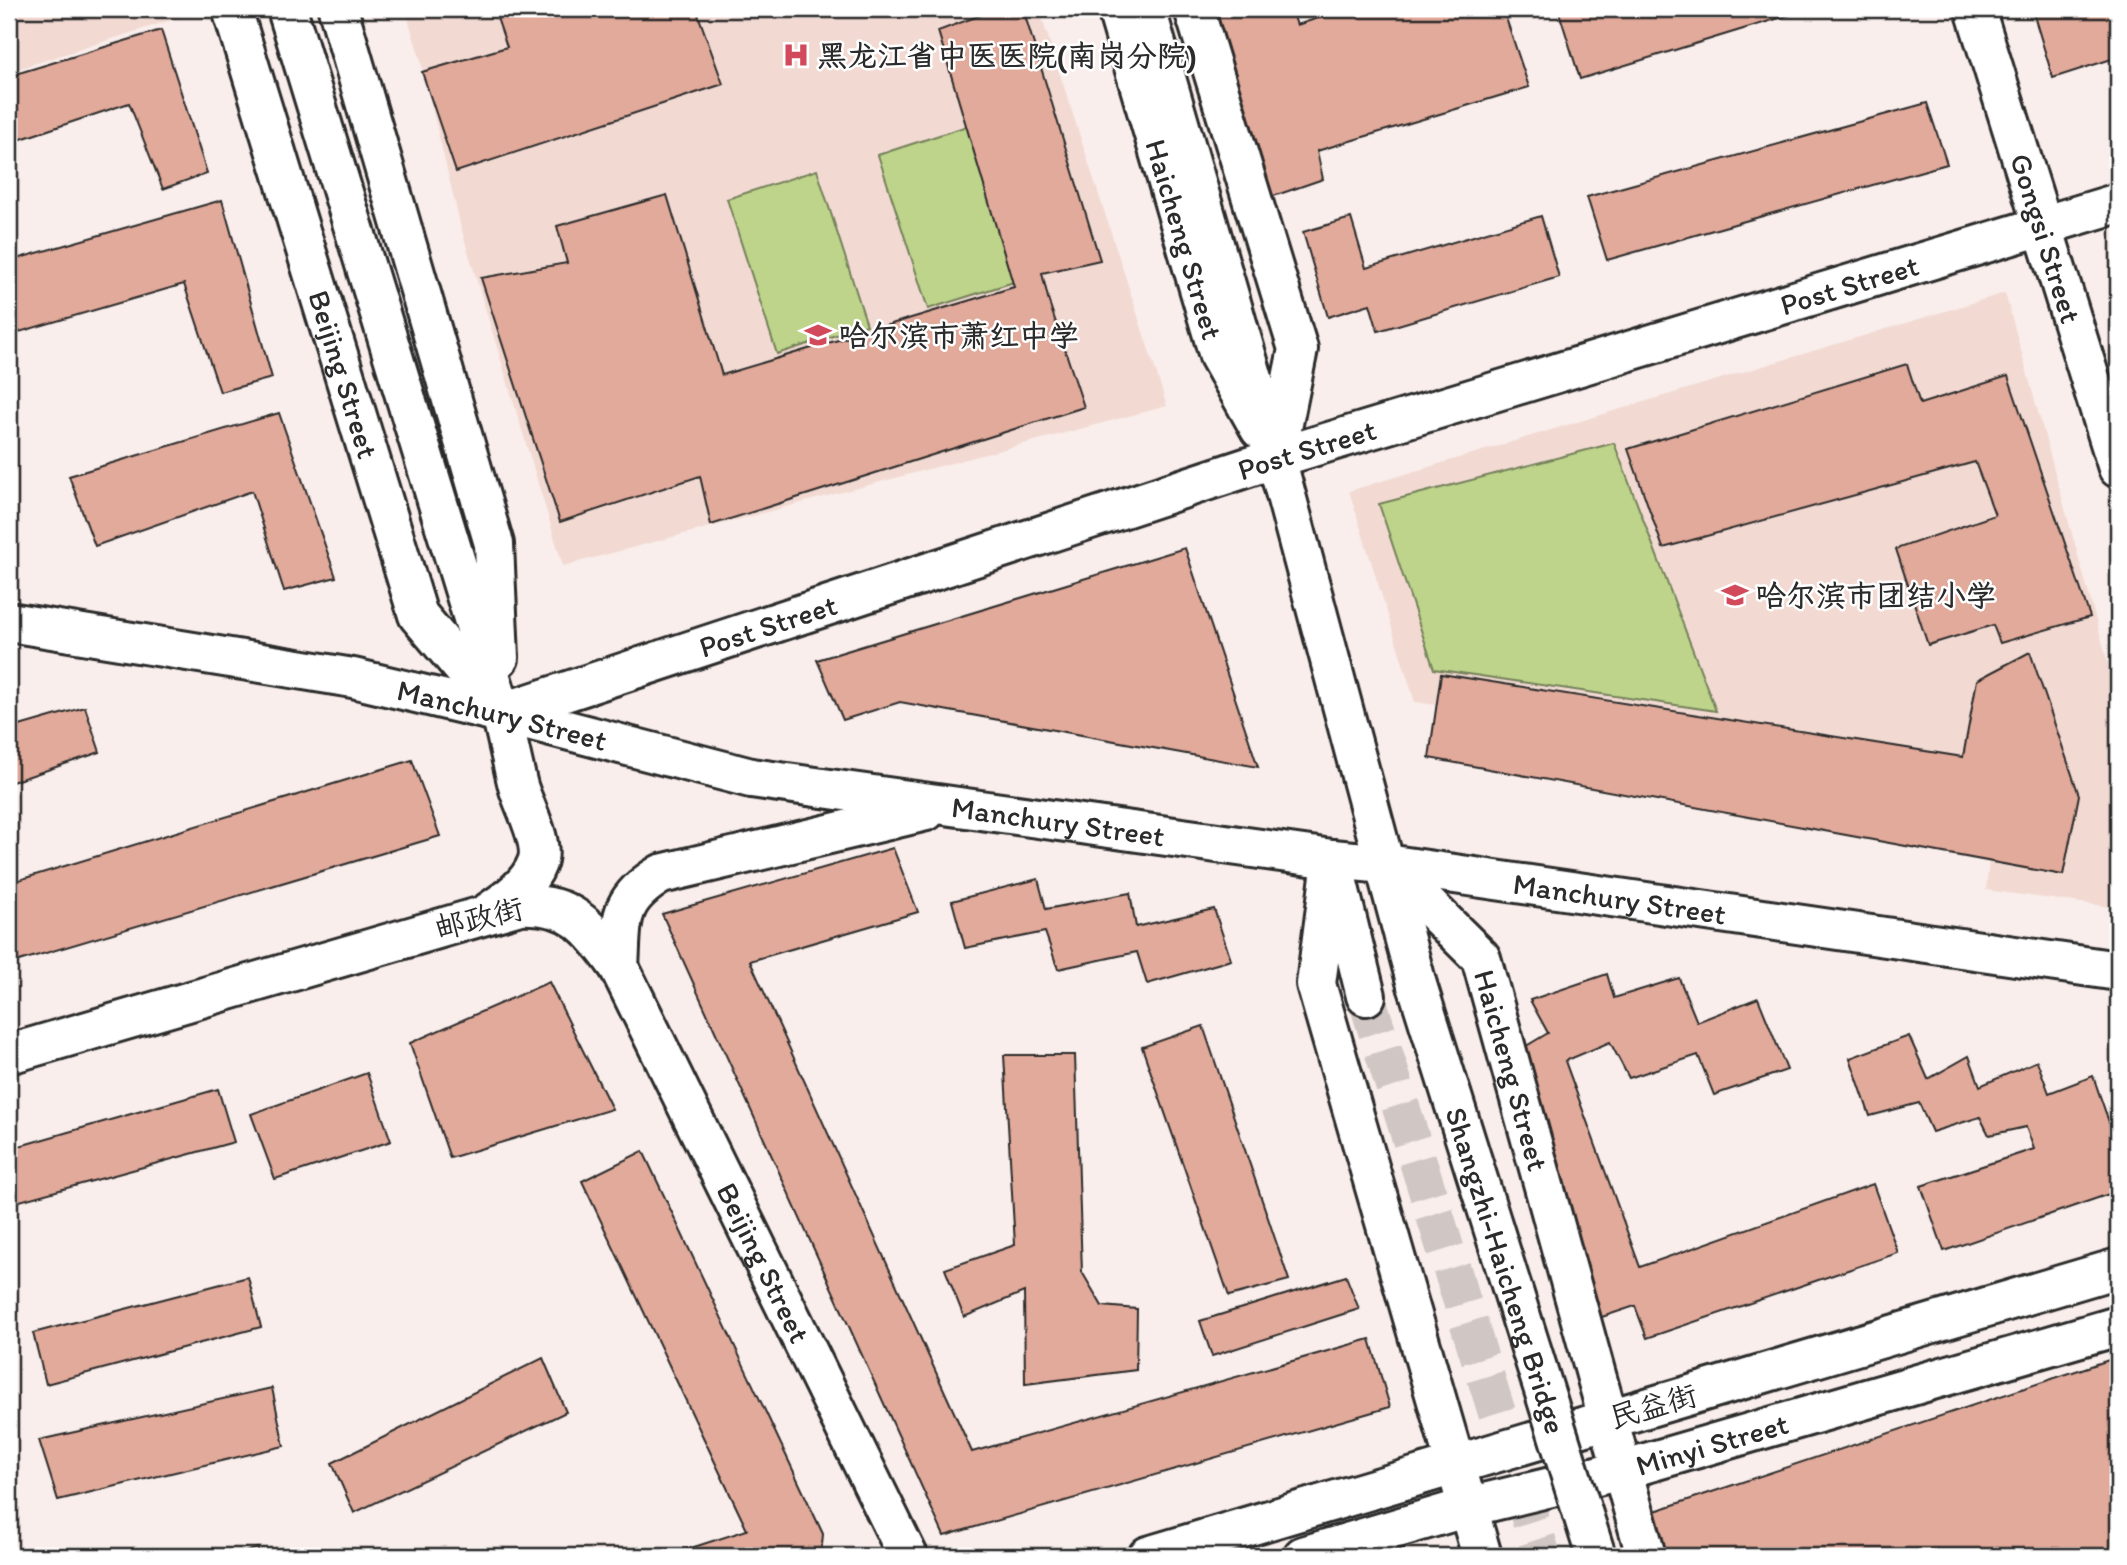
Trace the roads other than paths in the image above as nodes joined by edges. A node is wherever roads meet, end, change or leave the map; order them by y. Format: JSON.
{"nodes":[{"id":1,"x":233,"y":9,"type":"edge"},
{"id":2,"x":287,"y":9,"type":"edge"},
{"id":3,"x":338,"y":9,"type":"edge"},
{"id":4,"x":1117,"y":9,"type":"edge"},
{"id":5,"x":1146,"y":9,"type":"edge"},
{"id":6,"x":1194,"y":9,"type":"edge"},
{"id":7,"x":1975,"y":9,"type":"edge"},
{"id":8,"x":2118,"y":203,"type":"edge"},
{"id":9,"x":2043,"y":227,"type":"junction"},
{"id":10,"x":1276,"y":458,"type":"junction"},
{"id":11,"x":2118,"y":468,"type":"edge"},
{"id":12,"x":9,"y":622,"type":"edge"},
{"id":13,"x":501,"y":713,"type":"junction"},
{"id":14,"x":949,"y":806,"type":"junction"},
{"id":15,"x":1332,"y":859,"type":"junction"},
{"id":16,"x":1386,"y":864,"type":"junction"},
{"id":17,"x":489,"y":912,"type":"junction"},
{"id":18,"x":619,"y":967,"type":"junction"},
{"id":19,"x":2118,"y":971,"type":"edge"},
{"id":20,"x":1366,"y":996,"type":"tunnel mouth"},
{"id":21,"x":9,"y":1054,"type":"edge"},
{"id":22,"x":2118,"y":1268,"type":"edge"},
{"id":23,"x":2118,"y":1326,"type":"edge"},
{"id":24,"x":1609,"y":1419,"type":"junction"},
{"id":25,"x":1455,"y":1464,"type":"junction"},
{"id":26,"x":1622,"y":1470,"type":"junction"},
{"id":27,"x":1468,"y":1507,"type":"junction"},
{"id":28,"x":908,"y":1556,"type":"edge"},
{"id":29,"x":1148,"y":1556,"type":"edge"},
{"id":30,"x":1303,"y":1556,"type":"edge"},
{"id":31,"x":1482,"y":1556,"type":"edge"},
{"id":32,"x":1596,"y":1556,"type":"edge"},
{"id":33,"x":1646,"y":1556,"type":"edge"}],
"edges":[{"from":1,"to":13,"type":"main road","name":"Beijing Street"},
{"from":2,"to":13,"type":"main road","name":"Beijing Street"},
{"from":3,"to":13,"type":"main road"},
{"from":4,"to":10,"type":"main road","name":"Haicheng Street"},
{"from":5,"to":10,"type":"main road","name":"Haicheng Street"},
{"from":6,"to":10,"type":"main road","name":"Haicheng Street"},
{"from":7,"to":9,"type":"main road","name":"Gongsi Street"},
{"from":8,"to":9,"type":"main road","name":"Post Street"},
{"from":9,"to":10,"type":"main road","name":"Post Street"},
{"from":9,"to":11,"type":"main road","name":"Gongsi Street"},
{"from":10,"to":13,"type":"main road","name":"Post Street"},
{"from":10,"to":16,"type":"main road","name":"Haicheng Street"},
{"from":12,"to":13,"type":"main road","name":"Manchury Street"},
{"from":13,"to":14,"type":"main road","name":"Manchury Street"},
{"from":13,"to":17,"type":"main road"},
{"from":14,"to":15,"type":"main road","name":"Manchury Street"},
{"from":14,"to":18,"type":"main road"},
{"from":15,"to":16,"type":"main road","name":"Manchury Street"},
{"from":15,"to":20,"type":"main road"},
{"from":15,"to":25,"type":"main road"},
{"from":16,"to":19,"type":"main road","name":"Manchury Street"},
{"from":16,"to":24,"type":"main road","name":"Haicheng Street"},
{"from":16,"to":32,"type":"main road","name":"Shangzhi-Haicheng Bridge","bridge":true},
{"from":17,"to":18,"type":"main road","name":"邮政街"},
{"from":17,"to":21,"type":"main road","name":"邮政街"},
{"from":18,"to":28,"type":"main road","name":"Beijing Street"},
{"from":22,"to":24,"type":"main road","name":"民益街"},
{"from":23,"to":26,"type":"main road","name":"Minyi Street"},
{"from":24,"to":25,"type":"main road","name":"民益街"},
{"from":24,"to":26,"type":"main road","name":"Haicheng Street"},
{"from":25,"to":27,"type":"main road"},
{"from":25,"to":29,"type":"main road","name":"民益街"},
{"from":26,"to":27,"type":"main road","name":"Minyi Street"},
{"from":26,"to":33,"type":"main road","name":"Haicheng Street"},
{"from":27,"to":30,"type":"main road","name":"Minyi Street"},
{"from":27,"to":31,"type":"main road"}]}
